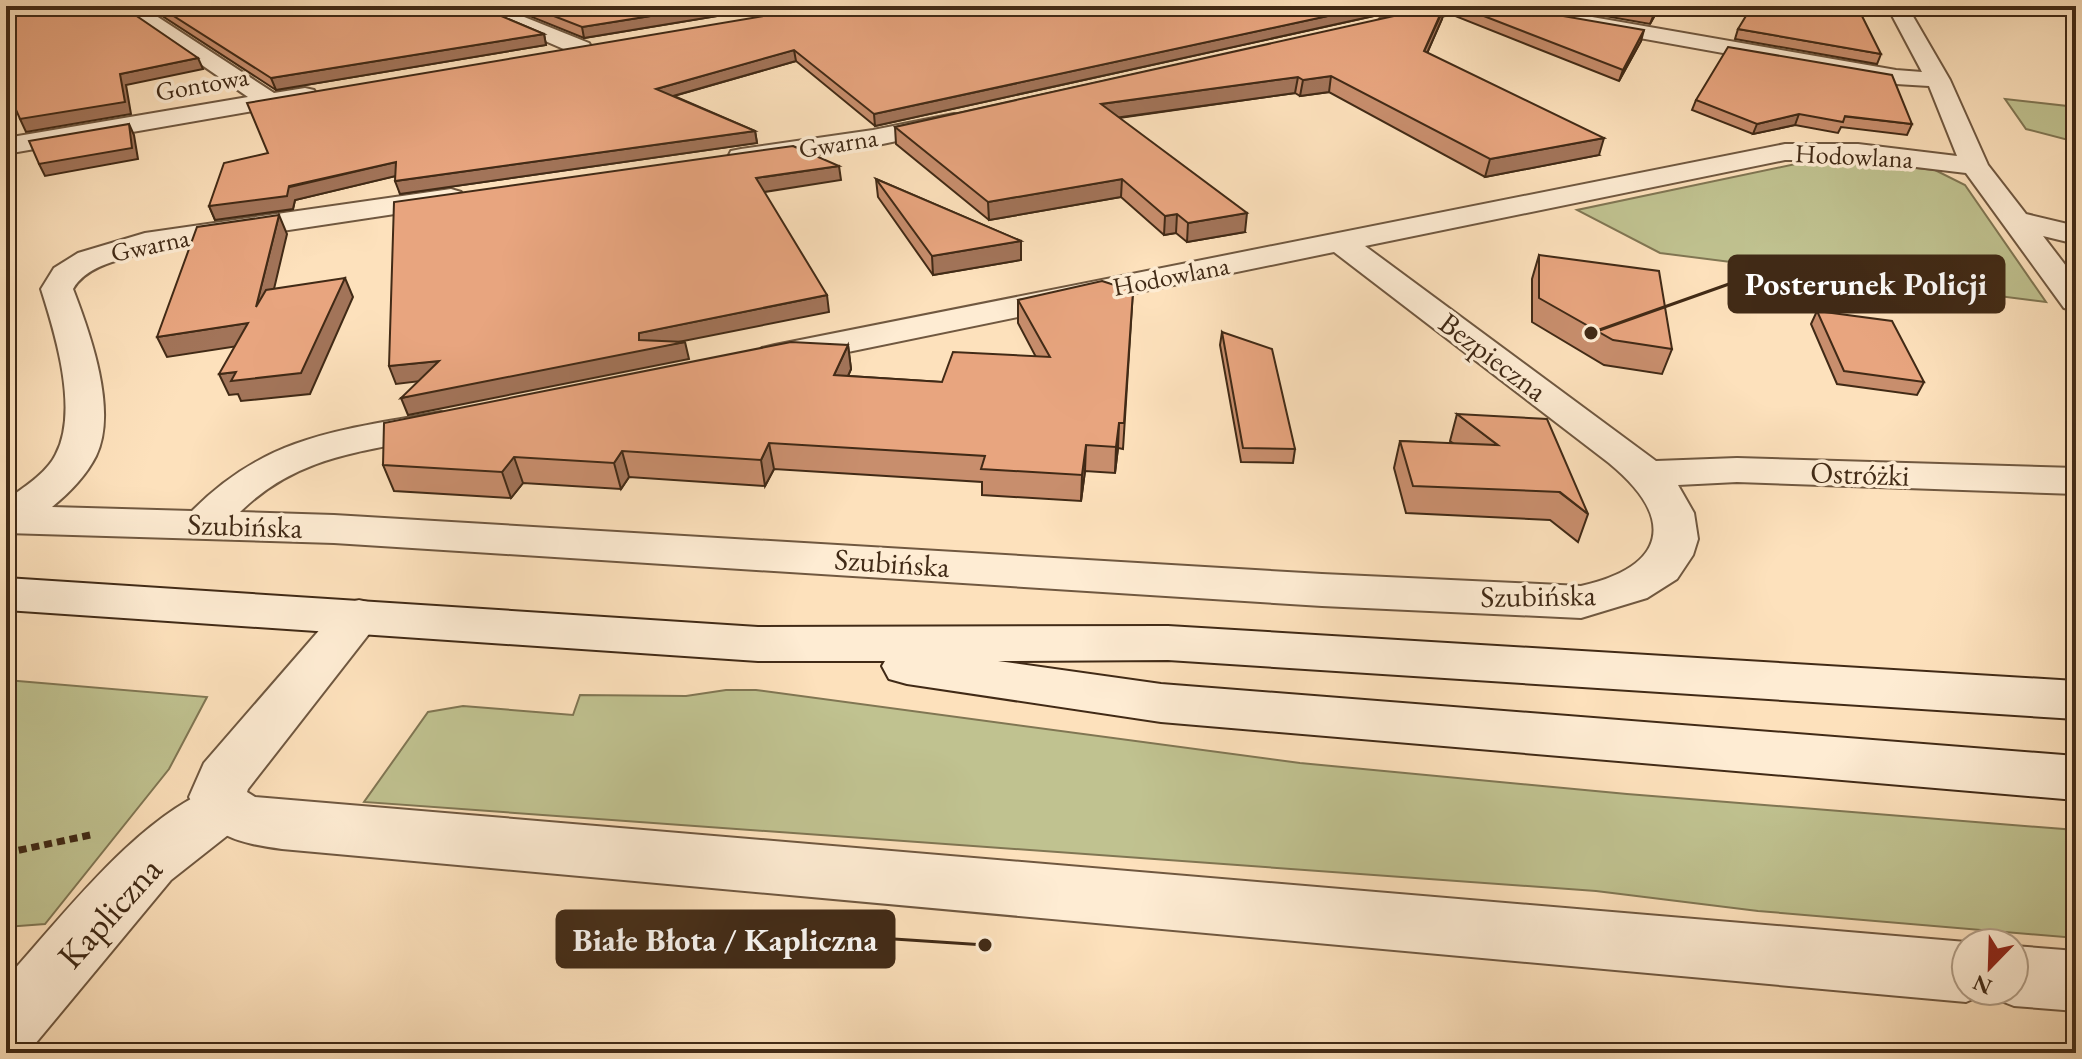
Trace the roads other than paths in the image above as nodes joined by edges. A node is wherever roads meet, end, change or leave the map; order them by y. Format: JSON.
{"nodes":[{"id":1,"x":127,"y":6,"type":"edge"},
{"id":2,"x":480,"y":6,"type":"edge"},
{"id":3,"x":1459,"y":6,"type":"edge"},
{"id":4,"x":1495,"y":6,"type":"edge"},
{"id":5,"x":1585,"y":6,"type":"edge"},
{"id":6,"x":1897,"y":6,"type":"edge"},
{"id":7,"x":1566,"y":18,"type":"junction"},
{"id":8,"x":1368,"y":27,"type":"edge"},
{"id":9,"x":534,"y":56,"type":"edge"},
{"id":10,"x":1938,"y":80,"type":"junction"},
{"id":11,"x":332,"y":91,"type":"edge"},
{"id":12,"x":270,"y":101,"type":"junction"},
{"id":13,"x":977,"y":117,"type":"edge"},
{"id":14,"x":6,"y":146,"type":"edge"},
{"id":15,"x":717,"y":160,"type":"edge"},
{"id":16,"x":1975,"y":166,"type":"junction"},
{"id":17,"x":485,"y":193,"type":"edge"},
{"id":18,"x":2013,"y":220,"type":"junction"},
{"id":19,"x":2076,"y":235,"type":"edge"},
{"id":20,"x":1340,"y":242,"type":"junction"},
{"id":21,"x":2076,"y":301,"type":"edge"},
{"id":22,"x":750,"y":361,"type":"edge"},
{"id":23,"x":471,"y":418,"type":"edge"},
{"id":24,"x":1644,"y":474,"type":"junction"},
{"id":25,"x":2076,"y":481,"type":"edge"},
{"id":26,"x":8,"y":519,"type":"edge"},
{"id":27,"x":203,"y":525,"type":"junction"},
{"id":28,"x":6,"y":594,"type":"edge"},
{"id":29,"x":359,"y":616,"type":"junction"},
{"id":30,"x":758,"y":644,"type":"junction"},
{"id":31,"x":2076,"y":700,"type":"edge"},
{"id":32,"x":2076,"y":778,"type":"edge"},
{"id":33,"x":222,"y":808,"type":"junction"},
{"id":34,"x":1950,"y":971,"type":"edge"},
{"id":35,"x":2030,"y":977,"type":"edge"},
{"id":36,"x":2076,"y":981,"type":"edge"},
{"id":37,"x":6,"y":1027,"type":"edge"}],
"edges":[{"from":1,"to":12,"type":"street"},
{"from":2,"to":9,"type":"street"},
{"from":3,"to":8,"type":"street"},
{"from":4,"to":7,"type":"street"},
{"from":5,"to":7,"type":"lane"},
{"from":6,"to":10,"type":"street"},
{"from":7,"to":10,"type":"street"},
{"from":10,"to":16,"type":"street"},
{"from":11,"to":12,"type":"street","name":"Gontowa"},
{"from":12,"to":14,"type":"street","name":"Gontowa"},
{"from":13,"to":15,"type":"street","name":"Gwarna"},
{"from":16,"to":18,"type":"street"},
{"from":16,"to":20,"type":"street","name":"Hodowlana"},
{"from":17,"to":26,"type":"street","name":"Gwarna"},
{"from":18,"to":19,"type":"street"},
{"from":18,"to":21,"type":"street"},
{"from":20,"to":22,"type":"street","name":"Hodowlana"},
{"from":20,"to":24,"type":"street","name":"Bezpieczna"},
{"from":23,"to":27,"type":"street"},
{"from":24,"to":25,"type":"street","name":"Ostróżki"},
{"from":24,"to":27,"type":"street","name":"Szubińska"},
{"from":26,"to":27,"type":"street","name":"Szubińska"},
{"from":28,"to":29,"type":"street"},
{"from":29,"to":30,"type":"street"},
{"from":29,"to":33,"type":"street"},
{"from":30,"to":31,"type":"street"},
{"from":30,"to":32,"type":"street"},
{"from":33,"to":34,"type":"street"},
{"from":33,"to":37,"type":"street","name":"Kapliczna"},
{"from":35,"to":36,"type":"street"}]}
